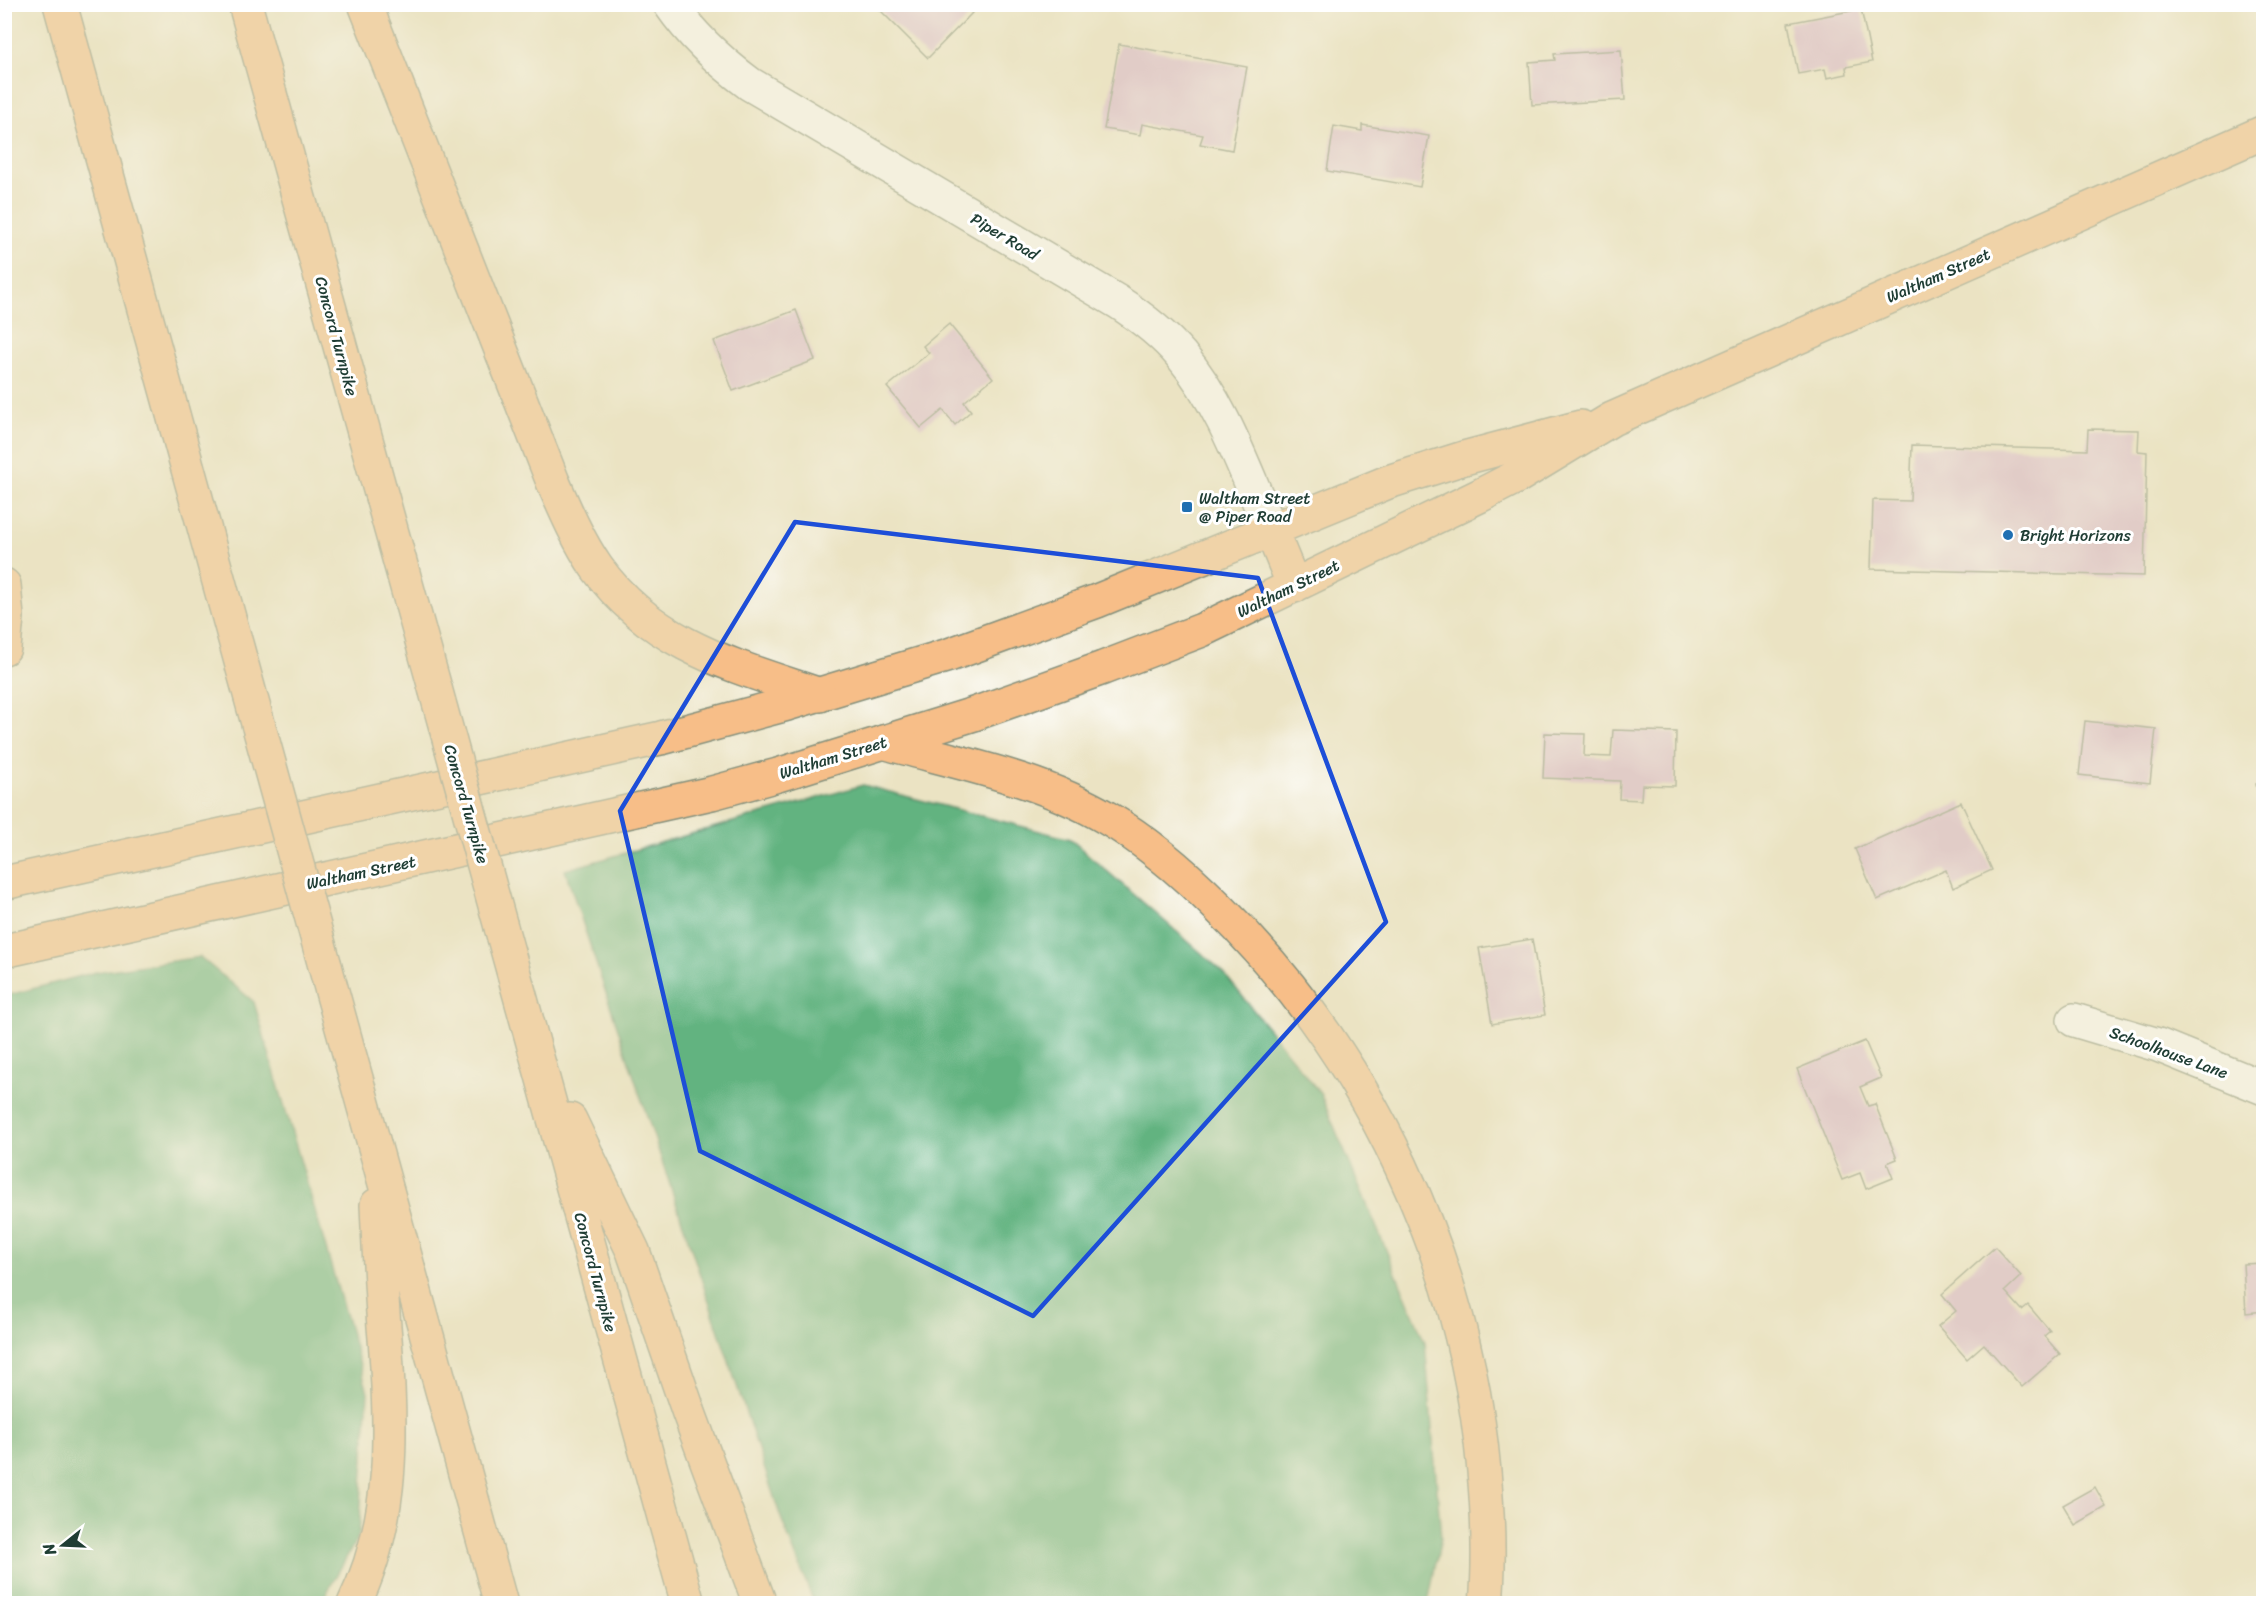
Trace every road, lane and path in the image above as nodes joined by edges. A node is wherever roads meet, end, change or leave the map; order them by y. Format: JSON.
{"nodes":[{"id":1,"x":60,"y":4,"type":"edge"},
{"id":2,"x":245,"y":4,"type":"edge"},
{"id":3,"x":365,"y":4,"type":"edge"},
{"id":4,"x":670,"y":4,"type":"edge"},
{"id":5,"x":2264,"y":132,"type":"edge"},
{"id":6,"x":1612,"y":419,"type":"junction"},
{"id":7,"x":1464,"y":458,"type":"junction"},
{"id":8,"x":1479,"y":496,"type":"junction"},
{"id":9,"x":1271,"y":530,"type":"junction"},
{"id":10,"x":4,"y":585,"type":"edge"},
{"id":11,"x":1294,"y":586,"type":"junction"},
{"id":12,"x":4,"y":648,"type":"edge"},
{"id":13,"x":820,"y":695,"type":"junction"},
{"id":14,"x":884,"y":742,"type":"junction"},
{"id":15,"x":4,"y":882,"type":"edge"},
{"id":16,"x":4,"y":951,"type":"edge"},
{"id":17,"x":2074,"y":1020,"type":"dead end"},
{"id":18,"x":533,"y":1042,"type":"junction"},
{"id":19,"x":2264,"y":1088,"type":"edge"},
{"id":20,"x":373,"y":1138,"type":"junction"},
{"id":21,"x":354,"y":1604,"type":"edge"},
{"id":22,"x":501,"y":1604,"type":"edge"},
{"id":23,"x":688,"y":1604,"type":"edge"},
{"id":24,"x":760,"y":1604,"type":"edge"},
{"id":25,"x":1486,"y":1604,"type":"edge"}],
"edges":[{"from":1,"to":20,"type":"main road","bridge":true},
{"from":2,"to":18,"type":"main road","name":"Concord Turnpike","bridge":true},
{"from":3,"to":13,"type":"main road"},
{"from":4,"to":9,"type":"street","name":"Piper Road"},
{"from":5,"to":6,"type":"main road","name":"Waltham Street"},
{"from":6,"to":7,"type":"main road","name":"Waltham Street"},
{"from":6,"to":8,"type":"main road","name":"Waltham Street"},
{"from":7,"to":8,"type":"main road"},
{"from":7,"to":9,"type":"main road","name":"Waltham Street"},
{"from":8,"to":11,"type":"main road","name":"Waltham Street"},
{"from":9,"to":11,"type":"main road"},
{"from":9,"to":13,"type":"main road","name":"Waltham Street"},
{"from":10,"to":12,"type":"main road"},
{"from":11,"to":14,"type":"main road","name":"Waltham Street"},
{"from":13,"to":15,"type":"main road","name":"Waltham Street"},
{"from":14,"to":16,"type":"main road","name":"Waltham Street"},
{"from":14,"to":25,"type":"main road"},
{"from":17,"to":19,"type":"street","name":"Schoolhouse Lane"},
{"from":18,"to":23,"type":"main road","name":"Concord Turnpike"},
{"from":18,"to":24,"type":"main road"},
{"from":20,"to":21,"type":"main road"},
{"from":20,"to":22,"type":"main road"}]}
